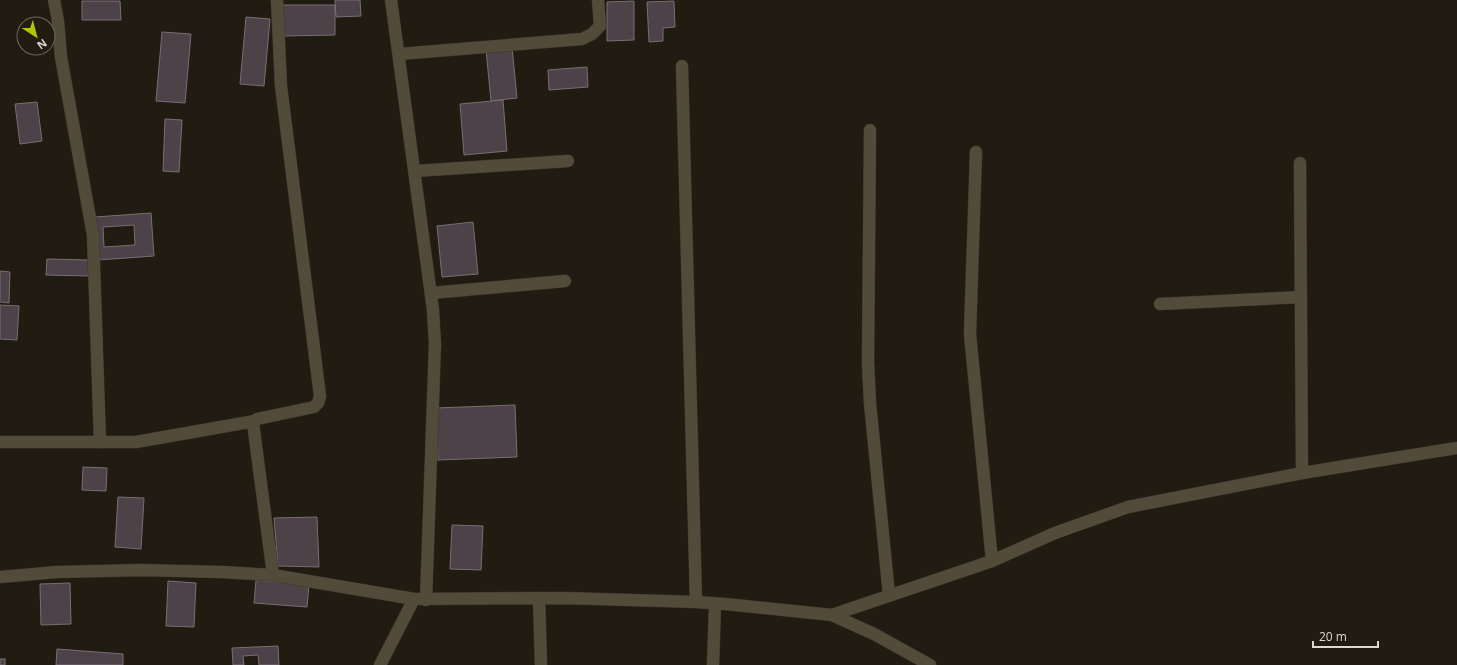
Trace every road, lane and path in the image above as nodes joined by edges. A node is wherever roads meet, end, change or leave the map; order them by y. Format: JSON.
{"nodes":[{"id":1,"x":54,"y":0,"type":"edge"},
{"id":2,"x":277,"y":0,"type":"edge"},
{"id":3,"x":391,"y":0,"type":"edge"},
{"id":4,"x":598,"y":0,"type":"edge"},
{"id":5,"x":399,"y":54,"type":"junction"},
{"id":6,"x":682,"y":66,"type":"dead end"},
{"id":7,"x":870,"y":130,"type":"dead end"},
{"id":8,"x":976,"y":152,"type":"dead end"},
{"id":9,"x":568,"y":161,"type":"dead end"},
{"id":10,"x":1300,"y":162,"type":"dead end"},
{"id":11,"x":415,"y":171,"type":"junction"},
{"id":12,"x":565,"y":281,"type":"dead end"},
{"id":13,"x":431,"y":293,"type":"junction"},
{"id":14,"x":1301,"y":297,"type":"junction"},
{"id":15,"x":1160,"y":304,"type":"dead end"},
{"id":16,"x":255,"y":421,"type":"junction"},
{"id":17,"x":0,"y":442,"type":"edge"},
{"id":18,"x":100,"y":442,"type":"junction"},
{"id":19,"x":1457,"y":448,"type":"edge"},
{"id":20,"x":1302,"y":473,"type":"junction"},
{"id":21,"x":992,"y":561,"type":"junction"},
{"id":22,"x":273,"y":575,"type":"junction"},
{"id":23,"x":0,"y":577,"type":"edge"},
{"id":24,"x":889,"y":595,"type":"junction"},
{"id":25,"x":539,"y":598,"type":"junction"},
{"id":26,"x":420,"y":599,"type":"junction"},
{"id":27,"x":696,"y":602,"type":"junction"},
{"id":28,"x":715,"y":604,"type":"junction"},
{"id":29,"x":832,"y":615,"type":"junction"},
{"id":30,"x":380,"y":665,"type":"edge"},
{"id":31,"x":541,"y":665,"type":"edge"},
{"id":32,"x":713,"y":665,"type":"edge"},
{"id":33,"x":930,"y":665,"type":"edge"}],
"edges":[{"from":1,"to":18,"type":"street"},
{"from":2,"to":16,"type":"street"},
{"from":3,"to":5,"type":"street"},
{"from":4,"to":5,"type":"street"},
{"from":5,"to":11,"type":"street"},
{"from":6,"to":27,"type":"street"},
{"from":7,"to":24,"type":"street"},
{"from":8,"to":21,"type":"street"},
{"from":9,"to":11,"type":"street"},
{"from":10,"to":14,"type":"street"},
{"from":11,"to":13,"type":"street"},
{"from":12,"to":13,"type":"street"},
{"from":13,"to":26,"type":"street"},
{"from":14,"to":15,"type":"street"},
{"from":14,"to":20,"type":"street"},
{"from":16,"to":18,"type":"street"},
{"from":16,"to":22,"type":"street"},
{"from":17,"to":18,"type":"street"},
{"from":19,"to":20,"type":"street"},
{"from":20,"to":21,"type":"street"},
{"from":21,"to":24,"type":"street"},
{"from":22,"to":23,"type":"street"},
{"from":22,"to":26,"type":"street"},
{"from":24,"to":29,"type":"street"},
{"from":25,"to":26,"type":"street"},
{"from":25,"to":27,"type":"street"},
{"from":25,"to":31,"type":"street"},
{"from":26,"to":30,"type":"street"},
{"from":27,"to":28,"type":"street"},
{"from":28,"to":29,"type":"street"},
{"from":28,"to":32,"type":"street"},
{"from":29,"to":33,"type":"street"}]}
